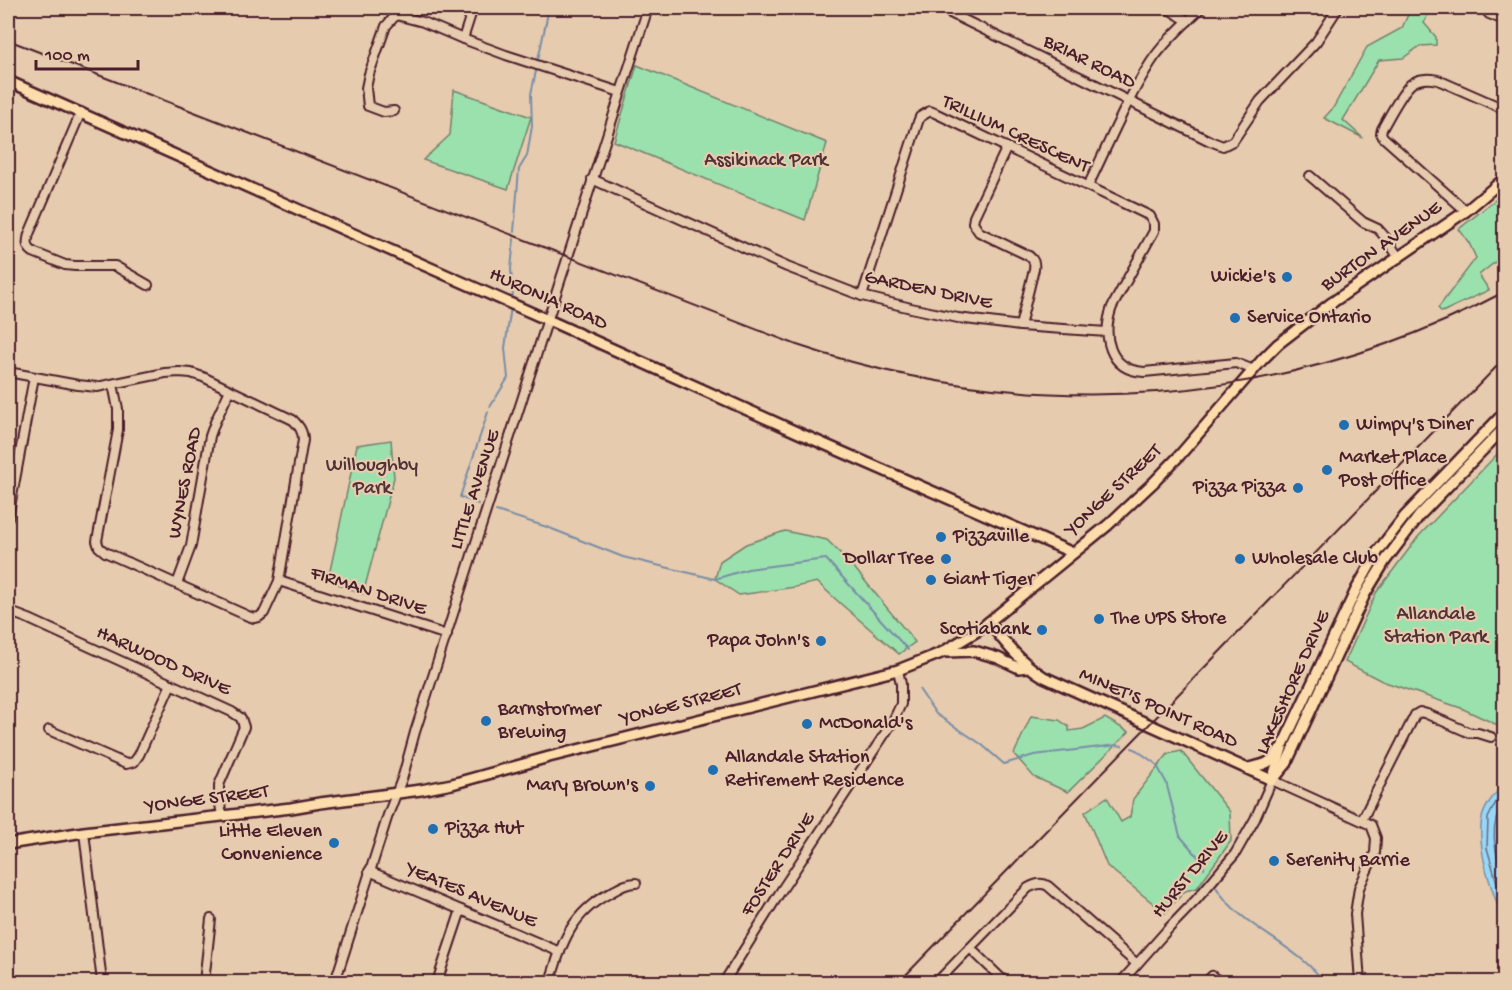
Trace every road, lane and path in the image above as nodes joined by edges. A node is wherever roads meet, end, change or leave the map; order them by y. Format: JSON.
{"nodes":[{"id":1,"x":473,"y":8,"type":"edge"},
{"id":2,"x":648,"y":8,"type":"edge"},
{"id":3,"x":940,"y":8,"type":"edge"},
{"id":4,"x":1167,"y":8,"type":"edge"},
{"id":5,"x":1201,"y":8,"type":"edge"},
{"id":6,"x":1338,"y":8,"type":"edge"},
{"id":7,"x":1484,"y":8,"type":"edge"},
{"id":8,"x":1504,"y":20,"type":"edge"},
{"id":9,"x":1188,"y":21,"type":"junction"},
{"id":10,"x":463,"y":39,"type":"junction"},
{"id":11,"x":8,"y":81,"type":"edge"},
{"id":12,"x":620,"y":92,"type":"junction"},
{"id":13,"x":1129,"y":101,"type":"junction"},
{"id":14,"x":1504,"y":109,"type":"edge"},
{"id":15,"x":394,"y":111,"type":"dead end"},
{"id":16,"x":81,"y":112,"type":"junction"},
{"id":17,"x":1007,"y":147,"type":"junction"},
{"id":18,"x":1310,"y":176,"type":"dead end"},
{"id":19,"x":592,"y":179,"type":"junction"},
{"id":20,"x":1504,"y":179,"type":"edge"},
{"id":21,"x":1088,"y":186,"type":"junction"},
{"id":22,"x":1466,"y":211,"type":"junction"},
{"id":23,"x":1399,"y":258,"type":"junction"},
{"id":24,"x":148,"y":285,"type":"dead end"},
{"id":25,"x":862,"y":296,"type":"junction"},
{"id":26,"x":547,"y":320,"type":"junction"},
{"id":27,"x":1020,"y":326,"type":"junction"},
{"id":28,"x":1107,"y":332,"type":"junction"},
{"id":29,"x":1254,"y":370,"type":"junction"},
{"id":30,"x":8,"y":372,"type":"edge"},
{"id":31,"x":34,"y":377,"type":"junction"},
{"id":32,"x":113,"y":384,"type":"junction"},
{"id":33,"x":230,"y":390,"type":"junction"},
{"id":34,"x":1504,"y":413,"type":"edge"},
{"id":35,"x":1504,"y":428,"type":"edge"},
{"id":36,"x":8,"y":518,"type":"edge"},
{"id":37,"x":1073,"y":553,"type":"junction"},
{"id":38,"x":279,"y":581,"type":"junction"},
{"id":39,"x":177,"y":584,"type":"junction"},
{"id":40,"x":8,"y":611,"type":"edge"},
{"id":41,"x":988,"y":622,"type":"junction"},
{"id":42,"x":447,"y":635,"type":"junction"},
{"id":43,"x":941,"y":653,"type":"junction"},
{"id":44,"x":1028,"y":667,"type":"junction"},
{"id":45,"x":898,"y":670,"type":"junction"},
{"id":46,"x":171,"y":684,"type":"junction"},
{"id":47,"x":49,"y":730,"type":"dead end"},
{"id":48,"x":1491,"y":737,"type":"dead end"},
{"id":49,"x":1283,"y":745,"type":"junction"},
{"id":50,"x":1248,"y":768,"type":"junction"},
{"id":51,"x":1272,"y":780,"type":"junction"},
{"id":52,"x":396,"y":793,"type":"junction"},
{"id":53,"x":222,"y":816,"type":"junction"},
{"id":54,"x":1362,"y":820,"type":"junction"},
{"id":55,"x":84,"y":832,"type":"junction"},
{"id":56,"x":8,"y":844,"type":"edge"},
{"id":57,"x":369,"y":871,"type":"junction"},
{"id":58,"x":636,"y":884,"type":"dead end"},
{"id":59,"x":461,"y":910,"type":"junction"},
{"id":60,"x":211,"y":919,"type":"dead end"},
{"id":61,"x":970,"y":948,"type":"junction"},
{"id":62,"x":560,"y":952,"type":"junction"},
{"id":63,"x":1137,"y":964,"type":"junction"},
{"id":64,"x":102,"y":982,"type":"edge"},
{"id":65,"x":204,"y":982,"type":"edge"},
{"id":66,"x":335,"y":982,"type":"edge"},
{"id":67,"x":437,"y":982,"type":"edge"},
{"id":68,"x":550,"y":982,"type":"edge"},
{"id":69,"x":724,"y":982,"type":"edge"},
{"id":70,"x":937,"y":982,"type":"edge"},
{"id":71,"x":1005,"y":982,"type":"edge"},
{"id":72,"x":1121,"y":982,"type":"edge"},
{"id":73,"x":1206,"y":982,"type":"edge"},
{"id":74,"x":1220,"y":982,"type":"edge"},
{"id":75,"x":1360,"y":982,"type":"edge"}],
"edges":[{"from":1,"to":10,"type":"street"},
{"from":2,"to":12,"type":"street","name":"LITTLE AVENUE"},
{"from":3,"to":13,"type":"street","name":"BRIAR ROAD"},
{"from":4,"to":9,"type":"street"},
{"from":5,"to":9,"type":"street"},
{"from":6,"to":13,"type":"street","name":"BRIAR ROAD"},
{"from":7,"to":8,"type":"street"},
{"from":9,"to":13,"type":"street"},
{"from":10,"to":12,"type":"street"},
{"from":10,"to":15,"type":"street"},
{"from":11,"to":16,"type":"main road","name":"HURONIA ROAD"},
{"from":12,"to":19,"type":"street","name":"LITTLE AVENUE"},
{"from":13,"to":21,"type":"street"},
{"from":14,"to":22,"type":"street"},
{"from":16,"to":24,"type":"street"},
{"from":16,"to":26,"type":"main road","name":"HURONIA ROAD"},
{"from":17,"to":21,"type":"street","name":"TRILLIUM CRESCENT"},
{"from":17,"to":25,"type":"street","name":"TRILLIUM CRESCENT"},
{"from":17,"to":27,"type":"street"},
{"from":18,"to":23,"type":"street"},
{"from":19,"to":25,"type":"street","name":"GARDEN DRIVE"},
{"from":19,"to":26,"type":"street","name":"LITTLE AVENUE"},
{"from":20,"to":22,"type":"main road","name":"BURTON AVENUE"},
{"from":21,"to":28,"type":"street","name":"TRILLIUM CRESCENT"},
{"from":22,"to":23,"type":"main road","name":"BURTON AVENUE"},
{"from":23,"to":29,"type":"main road","name":"BURTON AVENUE"},
{"from":25,"to":27,"type":"street","name":"GARDEN DRIVE"},
{"from":26,"to":37,"type":"main road","name":"HURONIA ROAD"},
{"from":26,"to":42,"type":"street","name":"LITTLE AVENUE"},
{"from":27,"to":28,"type":"street","name":"GARDEN DRIVE"},
{"from":28,"to":29,"type":"street"},
{"from":29,"to":37,"type":"main road","name":"YONGE STREET"},
{"from":30,"to":31,"type":"street"},
{"from":31,"to":32,"type":"street"},
{"from":31,"to":36,"type":"street"},
{"from":32,"to":33,"type":"street"},
{"from":32,"to":39,"type":"street"},
{"from":33,"to":38,"type":"street"},
{"from":33,"to":39,"type":"street","name":"WYNES ROAD"},
{"from":34,"to":49,"type":"main road","name":"LAKESHORE DRIVE"},
{"from":35,"to":51,"type":"main road","name":"LAKESHORE DRIVE"},
{"from":37,"to":41,"type":"main road","name":"YONGE STREET"},
{"from":38,"to":39,"type":"street"},
{"from":38,"to":42,"type":"street","name":"FIRMAN DRIVE"},
{"from":40,"to":46,"type":"street","name":"HARWOOD DRIVE"},
{"from":41,"to":43,"type":"main road","name":"YONGE STREET"},
{"from":41,"to":44,"type":"main road","name":"MINET'S POINT ROAD"},
{"from":42,"to":52,"type":"street","name":"LITTLE AVENUE"},
{"from":43,"to":44,"type":"main road"},
{"from":43,"to":45,"type":"main road","name":"YONGE STREET"},
{"from":44,"to":50,"type":"main road","name":"MINET'S POINT ROAD"},
{"from":45,"to":52,"type":"main road","name":"YONGE STREET"},
{"from":45,"to":69,"type":"street","name":"FOSTER DRIVE"},
{"from":46,"to":47,"type":"street"},
{"from":46,"to":53,"type":"street","name":"HARWOOD DRIVE"},
{"from":48,"to":54,"type":"street"},
{"from":49,"to":50,"type":"main road"},
{"from":49,"to":51,"type":"main road","name":"LAKESHORE DRIVE"},
{"from":50,"to":51,"type":"main road","name":"MINET'S POINT ROAD"},
{"from":51,"to":54,"type":"street","name":"MINET'S POINT ROAD"},
{"from":51,"to":63,"type":"street","name":"HURST DRIVE"},
{"from":52,"to":53,"type":"main road","name":"YONGE STREET"},
{"from":52,"to":57,"type":"street","name":"LITTLE AVENUE"},
{"from":53,"to":55,"type":"main road","name":"YONGE STREET"},
{"from":54,"to":75,"type":"street"},
{"from":55,"to":56,"type":"main road","name":"YONGE STREET"},
{"from":55,"to":64,"type":"street"},
{"from":57,"to":59,"type":"street","name":"YEATES AVENUE"},
{"from":57,"to":66,"type":"street","name":"LITTLE AVENUE"},
{"from":58,"to":62,"type":"street"},
{"from":59,"to":62,"type":"street","name":"YEATES AVENUE"},
{"from":59,"to":67,"type":"street"},
{"from":60,"to":65,"type":"street"},
{"from":61,"to":63,"type":"street"},
{"from":61,"to":70,"type":"street"},
{"from":61,"to":71,"type":"street"},
{"from":62,"to":68,"type":"street"},
{"from":63,"to":72,"type":"street","name":"HURST DRIVE"},
{"from":73,"to":74,"type":"street"}]}
